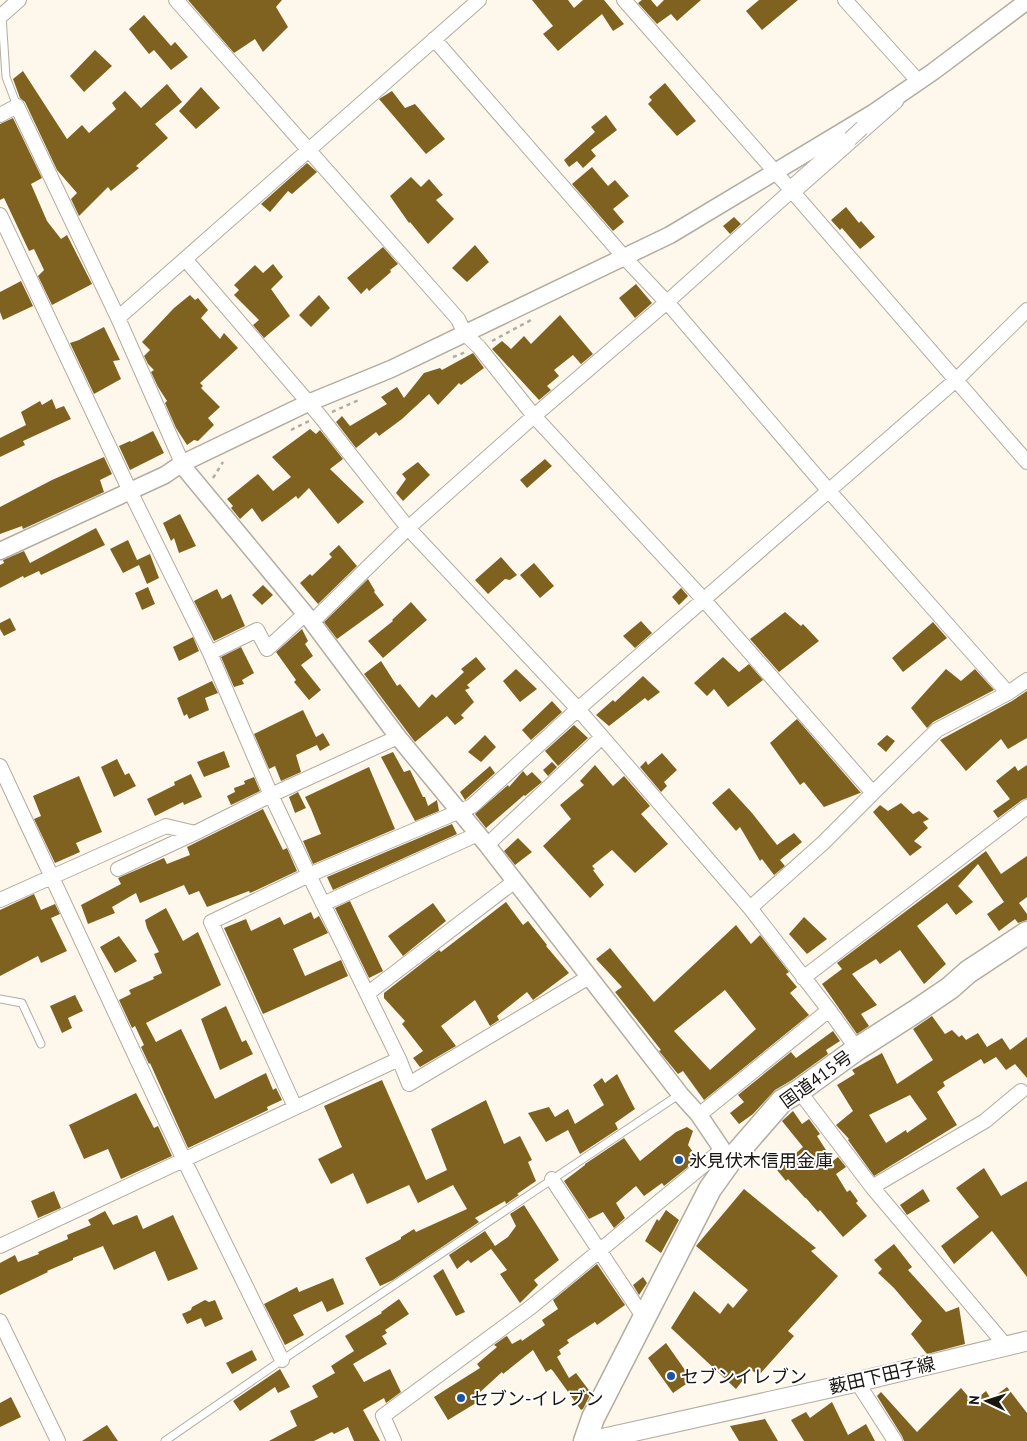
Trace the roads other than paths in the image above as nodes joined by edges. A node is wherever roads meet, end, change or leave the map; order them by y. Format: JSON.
{"nodes":[{"id":1,"x":19,"y":0,"type":"edge"},
{"id":2,"x":176,"y":0,"type":"edge"},
{"id":3,"x":479,"y":0,"type":"edge"},
{"id":4,"x":624,"y":0,"type":"edge"},
{"id":5,"x":845,"y":0,"type":"edge"},
{"id":6,"x":1027,"y":1,"type":"edge"},
{"id":7,"x":2,"y":15,"type":"joint"},
{"id":8,"x":434,"y":39,"type":"junction"},
{"id":9,"x":919,"y":82,"type":"junction"},
{"id":10,"x":894,"y":100,"type":"junction"},
{"id":11,"x":18,"y":106,"type":"junction"},
{"id":12,"x":0,"y":115,"type":"edge"},
{"id":13,"x":309,"y":150,"type":"junction"},
{"id":14,"x":776,"y":172,"type":"junction"},
{"id":15,"x":792,"y":190,"type":"junction"},
{"id":16,"x":0,"y":215,"type":"edge"},
{"id":17,"x":624,"y":257,"type":"junction"},
{"id":18,"x":184,"y":259,"type":"junction"},
{"id":19,"x":667,"y":302,"type":"junction"},
{"id":20,"x":1027,"y":310,"type":"edge"},
{"id":21,"x":118,"y":318,"type":"junction"},
{"id":22,"x":465,"y":334,"type":"junction"},
{"id":23,"x":956,"y":379,"type":"junction"},
{"id":24,"x":308,"y":403,"type":"junction"},
{"id":25,"x":534,"y":416,"type":"junction"},
{"id":26,"x":1027,"y":462,"type":"edge"},
{"id":27,"x":181,"y":464,"type":"junction"},
{"id":28,"x":130,"y":491,"type":"junction"},
{"id":29,"x":829,"y":491,"type":"junction"},
{"id":30,"x":408,"y":528,"type":"junction"},
{"id":31,"x":0,"y":551,"type":"edge"},
{"id":32,"x":704,"y":600,"type":"junction"},
{"id":33,"x":308,"y":618,"type":"junction"},
{"id":34,"x":210,"y":653,"type":"junction"},
{"id":35,"x":1027,"y":680,"type":"edge"},
{"id":36,"x":1008,"y":692,"type":"junction"},
{"id":37,"x":578,"y":710,"type":"junction"},
{"id":38,"x":398,"y":737,"type":"junction"},
{"id":39,"x":602,"y":737,"type":"junction"},
{"id":40,"x":0,"y":766,"type":"edge"},
{"id":41,"x":873,"y":793,"type":"junction"},
{"id":42,"x":271,"y":795,"type":"junction"},
{"id":43,"x":1027,"y":807,"type":"edge"},
{"id":44,"x":458,"y":810,"type":"junction"},
{"id":45,"x":195,"y":833,"type":"junction"},
{"id":46,"x":483,"y":839,"type":"junction"},
{"id":47,"x":118,"y":869,"type":"dead end"},
{"id":48,"x":309,"y":875,"type":"junction"},
{"id":49,"x":51,"y":877,"type":"junction"},
{"id":50,"x":515,"y":881,"type":"junction"},
{"id":51,"x":0,"y":900,"type":"edge"},
{"id":52,"x":323,"y":904,"type":"junction"},
{"id":53,"x":750,"y":908,"type":"junction"},
{"id":54,"x":1027,"y":933,"type":"edge"},
{"id":55,"x":589,"y":977,"type":"junction"},
{"id":56,"x":803,"y":978,"type":"junction"},
{"id":57,"x":367,"y":994,"type":"junction"},
{"id":58,"x":0,"y":999,"type":"edge"},
{"id":59,"x":829,"y":1010,"type":"junction"},
{"id":60,"x":41,"y":1044,"type":"dead end"},
{"id":61,"x":857,"y":1049,"type":"junction"},
{"id":62,"x":399,"y":1059,"type":"junction"},
{"id":63,"x":1024,"y":1088,"type":"edge"},
{"id":64,"x":799,"y":1091,"type":"junction"},
{"id":65,"x":680,"y":1094,"type":"junction"},
{"id":66,"x":295,"y":1108,"type":"junction"},
{"id":67,"x":699,"y":1115,"type":"junction"},
{"id":68,"x":726,"y":1156,"type":"junction"},
{"id":69,"x":184,"y":1160,"type":"junction"},
{"id":70,"x":552,"y":1179,"type":"junction"},
{"id":71,"x":872,"y":1187,"type":"junction"},
{"id":72,"x":0,"y":1246,"type":"edge"},
{"id":73,"x":599,"y":1251,"type":"junction"},
{"id":74,"x":644,"y":1318,"type":"junction"},
{"id":75,"x":0,"y":1321,"type":"edge"},
{"id":76,"x":1027,"y":1341,"type":"edge"},
{"id":77,"x":1006,"y":1346,"type":"junction"},
{"id":78,"x":282,"y":1360,"type":"junction"},
{"id":79,"x":857,"y":1382,"type":"junction"},
{"id":80,"x":58,"y":1441,"type":"edge"},
{"id":81,"x":165,"y":1441,"type":"edge"},
{"id":82,"x":394,"y":1441,"type":"edge"},
{"id":83,"x":584,"y":1441,"type":"edge"},
{"id":84,"x":591,"y":1441,"type":"edge"},
{"id":85,"x":895,"y":1441,"type":"edge"}],
"edges":[{"from":1,"to":7,"type":"street"},
{"from":2,"to":13,"type":"street"},
{"from":3,"to":8,"type":"street"},
{"from":4,"to":14,"type":"street"},
{"from":5,"to":9,"type":"street"},
{"from":6,"to":9,"type":"street"},
{"from":7,"to":11,"type":"lane"},
{"from":8,"to":13,"type":"street"},
{"from":8,"to":17,"type":"street"},
{"from":9,"to":10,"type":"street"},
{"from":10,"to":14,"type":"street"},
{"from":10,"to":15,"type":"main road"},
{"from":11,"to":12,"type":"street"},
{"from":11,"to":21,"type":"street"},
{"from":13,"to":18,"type":"street"},
{"from":13,"to":22,"type":"street"},
{"from":14,"to":15,"type":"street"},
{"from":14,"to":17,"type":"street"},
{"from":15,"to":19,"type":"street"},
{"from":15,"to":23,"type":"street"},
{"from":16,"to":28,"type":"street"},
{"from":17,"to":19,"type":"street"},
{"from":17,"to":22,"type":"street"},
{"from":18,"to":21,"type":"street"},
{"from":18,"to":24,"type":"street"},
{"from":19,"to":25,"type":"street"},
{"from":19,"to":29,"type":"street"},
{"from":20,"to":23,"type":"street"},
{"from":21,"to":27,"type":"street"},
{"from":22,"to":24,"type":"street"},
{"from":22,"to":25,"type":"street"},
{"from":23,"to":26,"type":"street"},
{"from":23,"to":29,"type":"street"},
{"from":24,"to":27,"type":"street"},
{"from":24,"to":30,"type":"street"},
{"from":25,"to":30,"type":"street"},
{"from":25,"to":32,"type":"street"},
{"from":27,"to":28,"type":"street"},
{"from":27,"to":33,"type":"street"},
{"from":28,"to":31,"type":"street"},
{"from":28,"to":34,"type":"street"},
{"from":29,"to":32,"type":"street"},
{"from":29,"to":36,"type":"street"},
{"from":30,"to":33,"type":"street"},
{"from":30,"to":37,"type":"street"},
{"from":32,"to":37,"type":"street"},
{"from":32,"to":41,"type":"street"},
{"from":33,"to":34,"type":"street"},
{"from":33,"to":38,"type":"street"},
{"from":34,"to":42,"type":"street"},
{"from":35,"to":36,"type":"street"},
{"from":36,"to":41,"type":"street"},
{"from":37,"to":39,"type":"street"},
{"from":37,"to":44,"type":"street"},
{"from":38,"to":42,"type":"street"},
{"from":38,"to":44,"type":"street"},
{"from":39,"to":46,"type":"street"},
{"from":39,"to":53,"type":"street"},
{"from":40,"to":49,"type":"street"},
{"from":41,"to":53,"type":"street"},
{"from":42,"to":45,"type":"street"},
{"from":42,"to":48,"type":"street"},
{"from":43,"to":56,"type":"street"},
{"from":44,"to":46,"type":"street"},
{"from":44,"to":48,"type":"street"},
{"from":45,"to":47,"type":"street"},
{"from":45,"to":49,"type":"street"},
{"from":46,"to":50,"type":"street"},
{"from":46,"to":52,"type":"street"},
{"from":48,"to":52,"type":"street"},
{"from":48,"to":66,"type":"street"},
{"from":49,"to":51,"type":"street"},
{"from":49,"to":69,"type":"street"},
{"from":50,"to":55,"type":"street"},
{"from":50,"to":57,"type":"street"},
{"from":52,"to":57,"type":"street"},
{"from":53,"to":56,"type":"street"},
{"from":54,"to":61,"type":"highway","name":"国道415号"},
{"from":55,"to":62,"type":"street"},
{"from":55,"to":65,"type":"street"},
{"from":56,"to":59,"type":"street"},
{"from":57,"to":62,"type":"street"},
{"from":58,"to":60,"type":"lane"},
{"from":59,"to":61,"type":"street"},
{"from":59,"to":67,"type":"street"},
{"from":61,"to":64,"type":"highway","name":"国道415号"},
{"from":62,"to":66,"type":"street"},
{"from":63,"to":71,"type":"street"},
{"from":64,"to":68,"type":"highway","name":"国道415号"},
{"from":64,"to":71,"type":"street"},
{"from":65,"to":67,"type":"street"},
{"from":65,"to":70,"type":"lane"},
{"from":66,"to":69,"type":"street"},
{"from":67,"to":68,"type":"street"},
{"from":68,"to":73,"type":"street"},
{"from":68,"to":74,"type":"highway","name":"国道415号"},
{"from":69,"to":72,"type":"street"},
{"from":69,"to":78,"type":"street"},
{"from":70,"to":73,"type":"street"},
{"from":70,"to":78,"type":"lane"},
{"from":71,"to":77,"type":"street"},
{"from":73,"to":74,"type":"street"},
{"from":73,"to":82,"type":"street"},
{"from":74,"to":83,"type":"highway","name":"国道415号"},
{"from":75,"to":80,"type":"street"},
{"from":76,"to":77,"type":"main road","name":"薮田下田子線"},
{"from":77,"to":79,"type":"main road","name":"薮田下田子線"},
{"from":78,"to":81,"type":"lane"},
{"from":79,"to":84,"type":"main road","name":"薮田下田子線"},
{"from":79,"to":85,"type":"street"}]}
